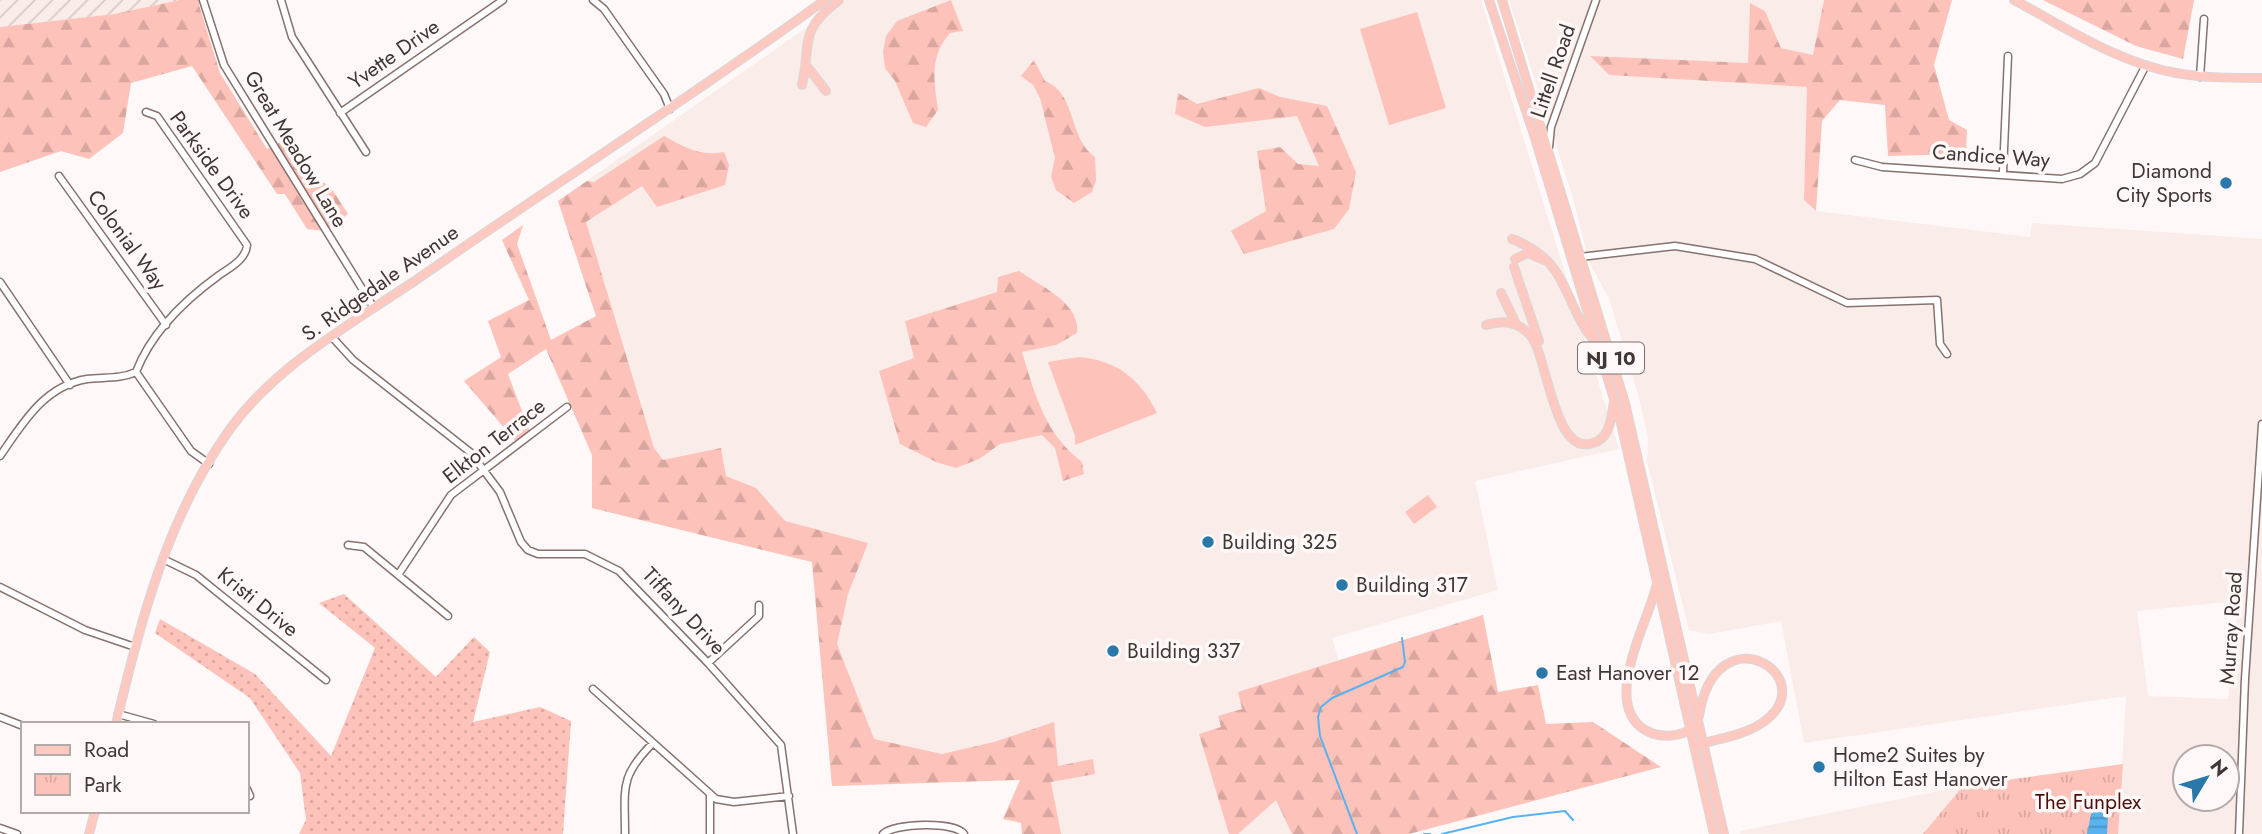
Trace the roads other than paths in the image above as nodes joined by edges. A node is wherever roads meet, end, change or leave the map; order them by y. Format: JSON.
{"nodes":[{"id":1,"x":203,"y":0,"type":"edge"},
{"id":2,"x":281,"y":0,"type":"edge"},
{"id":3,"x":503,"y":0,"type":"edge"},
{"id":4,"x":593,"y":0,"type":"edge"},
{"id":5,"x":825,"y":0,"type":"edge"},
{"id":6,"x":839,"y":0,"type":"edge"},
{"id":7,"x":1489,"y":0,"type":"edge"},
{"id":8,"x":1502,"y":0,"type":"edge"},
{"id":9,"x":1596,"y":0,"type":"edge"},
{"id":10,"x":2014,"y":0,"type":"edge"},
{"id":11,"x":2204,"y":19,"type":"dead end"},
{"id":12,"x":2008,"y":56,"type":"dead end"},
{"id":13,"x":806,"y":65,"type":"junction"},
{"id":14,"x":2146,"y":65,"type":"junction"},
{"id":15,"x":2200,"y":77,"type":"junction"},
{"id":16,"x":2262,"y":78,"type":"edge"},
{"id":17,"x":802,"y":85,"type":"dead end"},
{"id":18,"x":826,"y":90,"type":"dead end"},
{"id":19,"x":670,"y":109,"type":"junction"},
{"id":20,"x":146,"y":112,"type":"dead end"},
{"id":21,"x":340,"y":113,"type":"junction"},
{"id":22,"x":366,"y":152,"type":"dead end"},
{"id":23,"x":1549,"y":155,"type":"junction"},
{"id":24,"x":1855,"y":160,"type":"dead end"},
{"id":25,"x":2003,"y":173,"type":"junction"},
{"id":26,"x":59,"y":176,"type":"dead end"},
{"id":27,"x":1513,"y":239,"type":"dead end"},
{"id":28,"x":1580,"y":257,"type":"junction"},
{"id":29,"x":1551,"y":264,"type":"junction"},
{"id":30,"x":0,"y":282,"type":"edge"},
{"id":31,"x":1501,"y":293,"type":"dead end"},
{"id":32,"x":8,"y":294,"type":"junction"},
{"id":33,"x":0,"y":299,"type":"edge"},
{"id":34,"x":374,"y":308,"type":"junction"},
{"id":35,"x":1516,"y":324,"type":"junction"},
{"id":36,"x":166,"y":325,"type":"junction"},
{"id":37,"x":1486,"y":325,"type":"dead end"},
{"id":38,"x":332,"y":337,"type":"junction"},
{"id":39,"x":1598,"y":345,"type":"junction"},
{"id":40,"x":1947,"y":354,"type":"dead end"},
{"id":41,"x":1544,"y":368,"type":"junction"},
{"id":42,"x":136,"y":372,"type":"junction"},
{"id":43,"x":70,"y":384,"type":"junction"},
{"id":44,"x":1614,"y":401,"type":"junction"},
{"id":45,"x":567,"y":407,"type":"dead end"},
{"id":46,"x":2262,"y":424,"type":"edge"},
{"id":47,"x":0,"y":456,"type":"edge"},
{"id":48,"x":209,"y":464,"type":"junction"},
{"id":49,"x":483,"y":470,"type":"junction"},
{"id":50,"x":348,"y":545,"type":"dead end"},
{"id":51,"x":163,"y":559,"type":"junction"},
{"id":52,"x":398,"y":575,"type":"junction"},
{"id":53,"x":1657,"y":583,"type":"junction"},
{"id":54,"x":0,"y":587,"type":"edge"},
{"id":55,"x":759,"y":605,"type":"dead end"},
{"id":56,"x":448,"y":616,"type":"dead end"},
{"id":57,"x":135,"y":647,"type":"junction"},
{"id":58,"x":708,"y":663,"type":"junction"},
{"id":59,"x":326,"y":680,"type":"dead end"},
{"id":60,"x":593,"y":688,"type":"dead end"},
{"id":61,"x":0,"y":717,"type":"edge"},
{"id":62,"x":117,"y":719,"type":"edge"},
{"id":63,"x":1699,"y":721,"type":"junction"},
{"id":64,"x":139,"y":722,"type":"edge"},
{"id":65,"x":21,"y":725,"type":"edge"},
{"id":66,"x":1690,"y":730,"type":"junction"},
{"id":67,"x":653,"y":743,"type":"junction"},
{"id":68,"x":1699,"y":744,"type":"junction"},
{"id":69,"x":710,"y":795,"type":"junction"},
{"id":70,"x":789,"y":796,"type":"junction"},
{"id":71,"x":94,"y":813,"type":"edge"},
{"id":72,"x":0,"y":828,"type":"edge"},
{"id":73,"x":17,"y":834,"type":"edge"},
{"id":74,"x":89,"y":834,"type":"edge"},
{"id":75,"x":625,"y":834,"type":"edge"},
{"id":76,"x":710,"y":834,"type":"edge"},
{"id":77,"x":793,"y":834,"type":"edge"},
{"id":78,"x":883,"y":834,"type":"edge"},
{"id":79,"x":964,"y":834,"type":"edge"},
{"id":80,"x":1714,"y":834,"type":"edge"},
{"id":81,"x":1724,"y":834,"type":"edge"},
{"id":82,"x":2239,"y":834,"type":"edge"}],
"edges":[{"from":1,"to":34,"type":"street","name":"Great Meadow Lane"},
{"from":2,"to":21,"type":"street"},
{"from":3,"to":21,"type":"street","name":"Yvette Drive"},
{"from":4,"to":19,"type":"street"},
{"from":5,"to":19,"type":"main road","name":"S. Ridgedale Avenue"},
{"from":6,"to":13,"type":"main road"},
{"from":7,"to":39,"type":"main road","number":"NJ 10"},
{"from":8,"to":23,"type":"main road","number":"NJ 10"},
{"from":9,"to":23,"type":"street","name":"Littell Road"},
{"from":10,"to":14,"type":"main road"},
{"from":11,"to":15,"type":"street"},
{"from":12,"to":25,"type":"street"},
{"from":13,"to":17,"type":"main road"},
{"from":13,"to":18,"type":"main road"},
{"from":14,"to":15,"type":"main road"},
{"from":14,"to":25,"type":"street","name":"Candice Way"},
{"from":15,"to":16,"type":"main road"},
{"from":19,"to":34,"type":"main road","name":"S. Ridgedale Avenue"},
{"from":20,"to":36,"type":"street","name":"Parkside Drive"},
{"from":21,"to":22,"type":"street"},
{"from":23,"to":28,"type":"main road","number":"NJ 10"},
{"from":24,"to":25,"type":"street","name":"Candice Way"},
{"from":26,"to":36,"type":"street","name":"Colonial Way"},
{"from":27,"to":29,"type":"main road"},
{"from":28,"to":40,"type":"street"},
{"from":28,"to":63,"type":"main road","number":"NJ 10"},
{"from":29,"to":39,"type":"main road"},
{"from":29,"to":41,"type":"main road"},
{"from":30,"to":32,"type":"street"},
{"from":31,"to":35,"type":"main road"},
{"from":32,"to":33,"type":"street"},
{"from":32,"to":43,"type":"street"},
{"from":34,"to":38,"type":"main road","name":"S. Ridgedale Avenue"},
{"from":35,"to":37,"type":"main road"},
{"from":35,"to":41,"type":"main road"},
{"from":36,"to":42,"type":"street","name":"Parkside Drive"},
{"from":38,"to":48,"type":"main road","name":"S. Ridgedale Avenue"},
{"from":38,"to":49,"type":"street","name":"Tiffany Drive"},
{"from":39,"to":44,"type":"main road","number":"NJ 10"},
{"from":41,"to":44,"type":"main road"},
{"from":42,"to":43,"type":"street"},
{"from":42,"to":48,"type":"street"},
{"from":43,"to":47,"type":"street"},
{"from":44,"to":53,"type":"main road","number":"NJ 10"},
{"from":45,"to":49,"type":"street","name":"Elkton Terrace"},
{"from":46,"to":82,"type":"street","name":"Murray Road"},
{"from":48,"to":51,"type":"main road","name":"S. Ridgedale Avenue"},
{"from":49,"to":52,"type":"street","name":"Elkton Terrace"},
{"from":49,"to":58,"type":"street","name":"Tiffany Drive"},
{"from":50,"to":52,"type":"street"},
{"from":51,"to":57,"type":"main road","name":"S. Ridgedale Avenue"},
{"from":51,"to":59,"type":"street","name":"Kristi Drive"},
{"from":52,"to":56,"type":"street"},
{"from":53,"to":66,"type":"main road","number":"NJ 10"},
{"from":53,"to":66,"type":"main road"},
{"from":54,"to":57,"type":"street"},
{"from":55,"to":58,"type":"street"},
{"from":57,"to":62,"type":"main road","name":"S. Ridgedale Avenue"},
{"from":58,"to":70,"type":"street","name":"Tiffany Drive"},
{"from":60,"to":67,"type":"street"},
{"from":61,"to":65,"type":"street"},
{"from":62,"to":64,"type":"street"},
{"from":63,"to":66,"type":"main road"},
{"from":63,"to":68,"type":"main road","number":"NJ 10"},
{"from":63,"to":68,"type":"main road"},
{"from":66,"to":68,"type":"main road","number":"NJ 10"},
{"from":67,"to":69,"type":"street"},
{"from":67,"to":75,"type":"street"},
{"from":68,"to":80,"type":"main road","number":"NJ 10"},
{"from":68,"to":81,"type":"main road","number":"NJ 10"},
{"from":69,"to":70,"type":"street"},
{"from":69,"to":76,"type":"street"},
{"from":70,"to":77,"type":"street","name":"Tiffany Drive"},
{"from":71,"to":74,"type":"main road"},
{"from":72,"to":73,"type":"street"},
{"from":78,"to":79,"type":"street"}]}
